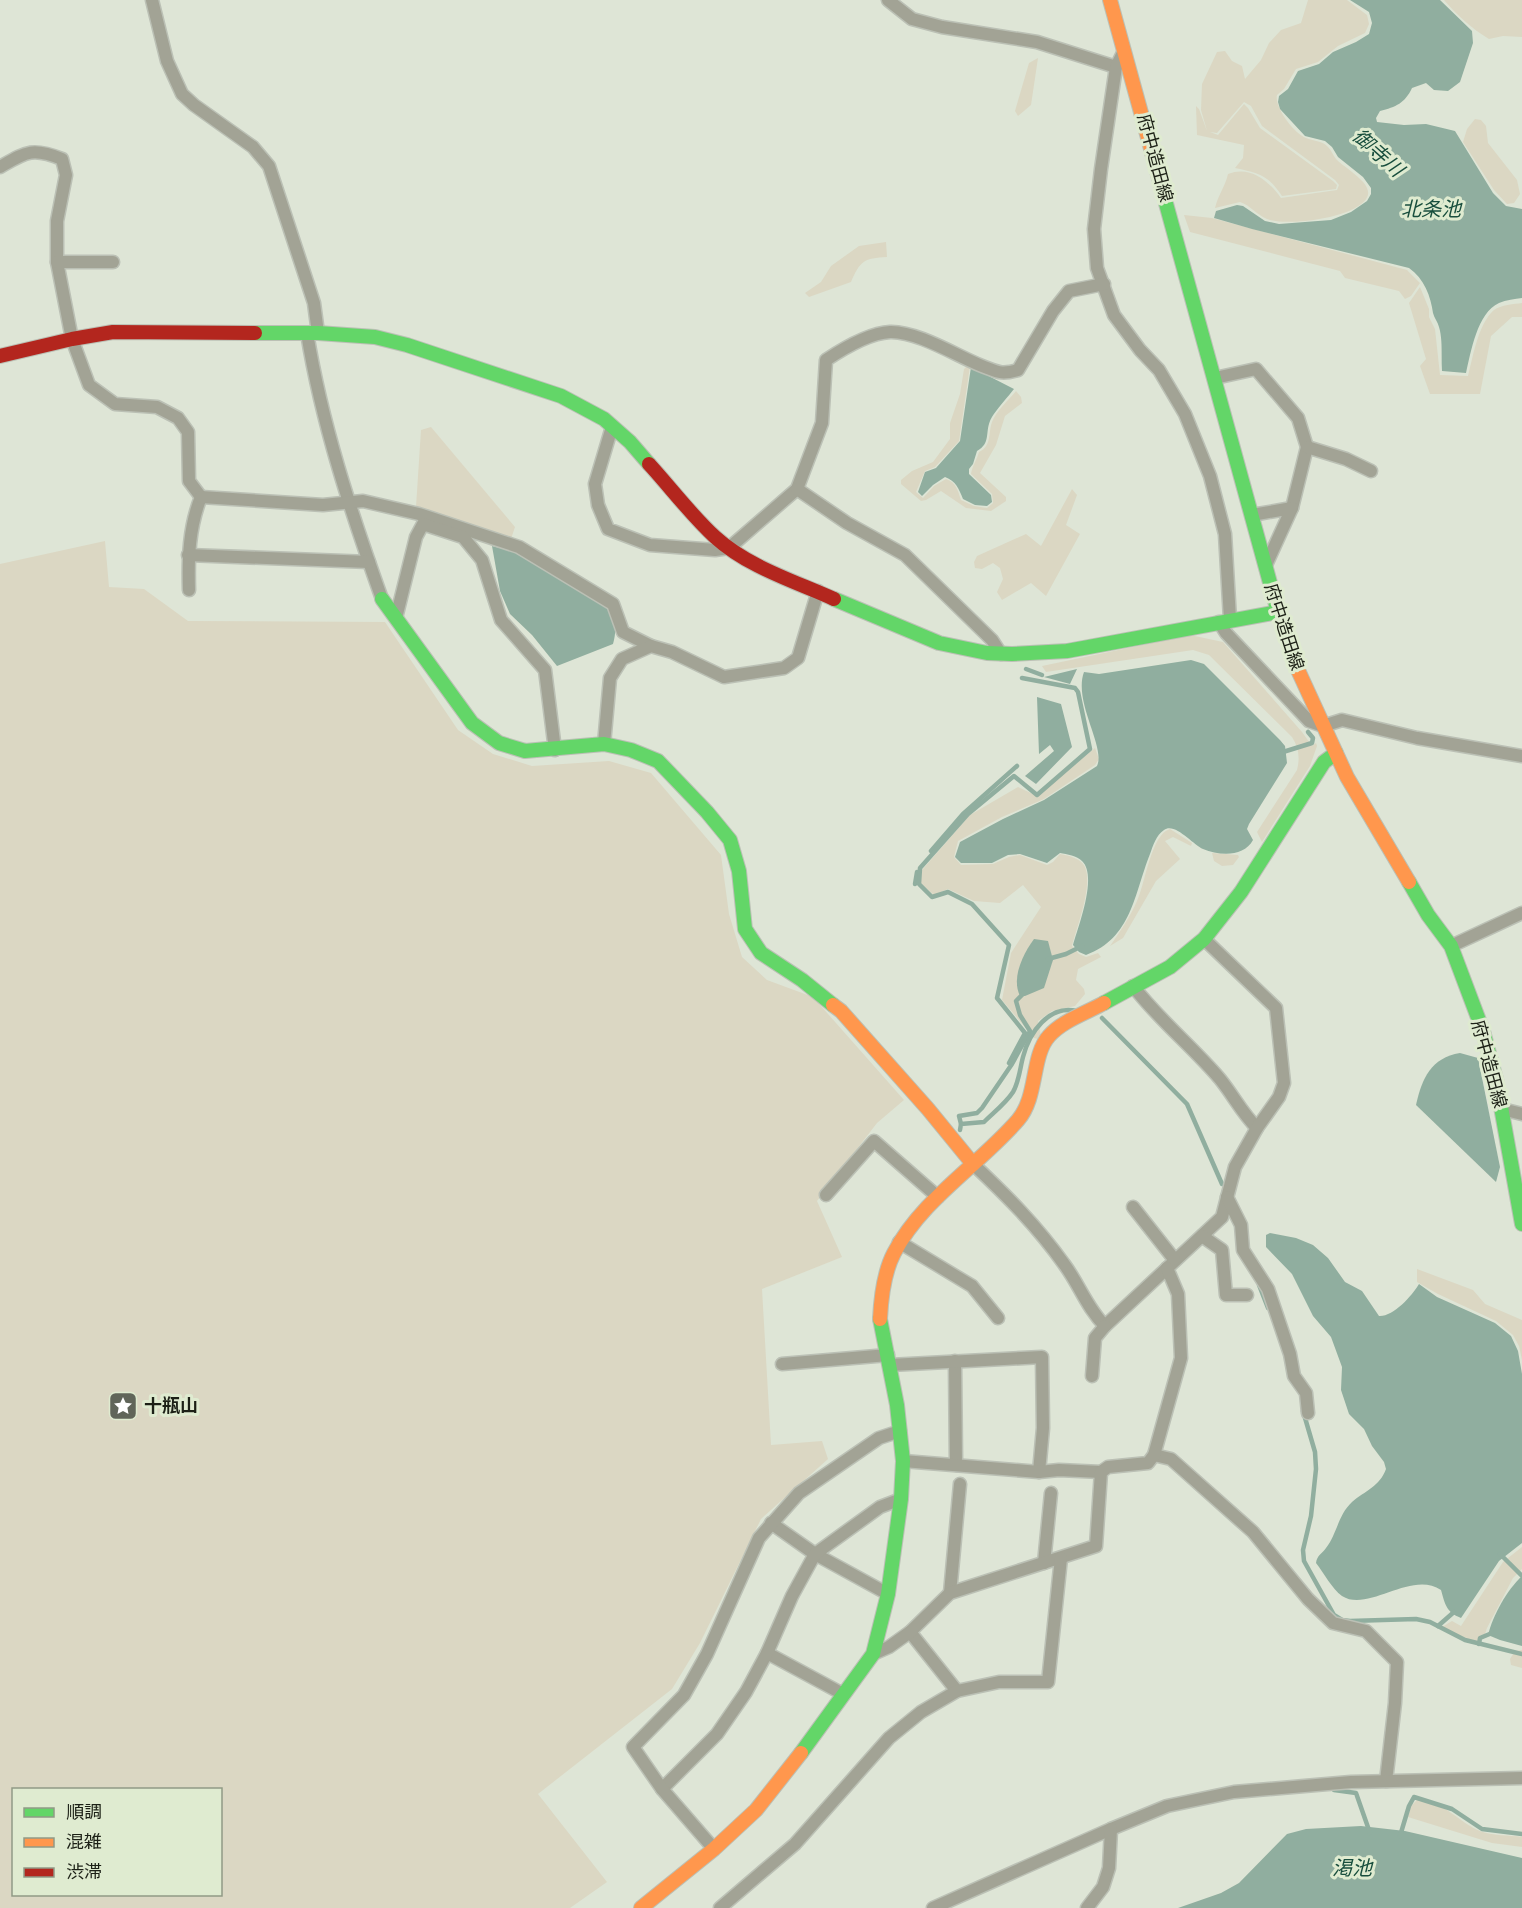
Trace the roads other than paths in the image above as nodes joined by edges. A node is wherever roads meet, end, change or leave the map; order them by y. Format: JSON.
{"nodes":[{"id":1,"x":152,"y":0,"type":"edge"},
{"id":2,"x":888,"y":0,"type":"edge"},
{"id":3,"x":1110,"y":0,"type":"edge"},
{"id":4,"x":1125,"y":50,"type":"junction"},
{"id":5,"x":1116,"y":68,"type":"junction"},
{"id":6,"x":0,"y":167,"type":"edge"},
{"id":7,"x":57,"y":262,"type":"junction"},
{"id":8,"x":112,"y":262,"type":"dead end"},
{"id":9,"x":1104,"y":284,"type":"junction"},
{"id":10,"x":312,"y":333,"type":"junction"},
{"id":11,"x":72,"y":339,"type":"junction"},
{"id":12,"x":0,"y":356,"type":"edge"},
{"id":13,"x":1215,"y":378,"type":"junction"},
{"id":14,"x":612,"y":427,"type":"junction"},
{"id":15,"x":1307,"y":447,"type":"junction"},
{"id":16,"x":1371,"y":471,"type":"dead end"},
{"id":17,"x":797,"y":489,"type":"junction"},
{"id":18,"x":201,"y":497,"type":"junction"},
{"id":19,"x":347,"y":501,"type":"junction"},
{"id":20,"x":1292,"y":508,"type":"junction"},
{"id":21,"x":419,"y":514,"type":"junction"},
{"id":22,"x":1252,"y":515,"type":"junction"},
{"id":23,"x":416,"y":537,"type":"junction"},
{"id":24,"x":729,"y":548,"type":"junction"},
{"id":25,"x":189,"y":555,"type":"junction"},
{"id":26,"x":369,"y":562,"type":"junction"},
{"id":27,"x":1266,"y":566,"type":"junction"},
{"id":28,"x":189,"y":590,"type":"dead end"},
{"id":29,"x":818,"y":591,"type":"junction"},
{"id":30,"x":382,"y":599,"type":"joint"},
{"id":31,"x":1278,"y":612,"type":"junction"},
{"id":32,"x":396,"y":618,"type":"junction"},
{"id":33,"x":1225,"y":621,"type":"junction"},
{"id":34,"x":651,"y":646,"type":"junction"},
{"id":35,"x":1001,"y":654,"type":"junction"},
{"id":36,"x":1323,"y":726,"type":"junction"},
{"id":37,"x":604,"y":744,"type":"junction"},
{"id":38,"x":555,"y":750,"type":"junction"},
{"id":39,"x":1336,"y":753,"type":"junction"},
{"id":40,"x":1522,"y":756,"type":"edge"},
{"id":41,"x":1522,"y":913,"type":"edge"},
{"id":42,"x":1204,"y":939,"type":"junction"},
{"id":43,"x":1451,"y":946,"type":"junction"},
{"id":44,"x":1134,"y":986,"type":"junction"},
{"id":45,"x":1502,"y":1109,"type":"junction"},
{"id":46,"x":1522,"y":1114,"type":"edge"},
{"id":47,"x":1257,"y":1128,"type":"junction"},
{"id":48,"x":973,"y":1164,"type":"junction"},
{"id":49,"x":826,"y":1195,"type":"dead end"},
{"id":50,"x":938,"y":1197,"type":"junction"},
{"id":51,"x":1227,"y":1197,"type":"junction"},
{"id":52,"x":1134,"y":1207,"type":"dead end"},
{"id":53,"x":1522,"y":1224,"type":"edge"},
{"id":54,"x":1202,"y":1236,"type":"junction"},
{"id":55,"x":899,"y":1242,"type":"junction"},
{"id":56,"x":1171,"y":1264,"type":"junction"},
{"id":57,"x":1247,"y":1295,"type":"dead end"},
{"id":58,"x":998,"y":1318,"type":"dead end"},
{"id":59,"x":1105,"y":1326,"type":"junction"},
{"id":60,"x":889,"y":1360,"type":"junction"},
{"id":61,"x":955,"y":1361,"type":"junction"},
{"id":62,"x":782,"y":1364,"type":"dead end"},
{"id":63,"x":1092,"y":1376,"type":"dead end"},
{"id":64,"x":1308,"y":1413,"type":"dead end"},
{"id":65,"x":900,"y":1431,"type":"junction"},
{"id":66,"x":1154,"y":1455,"type":"junction"},
{"id":67,"x":903,"y":1461,"type":"junction"},
{"id":68,"x":956,"y":1465,"type":"junction"},
{"id":69,"x":1101,"y":1472,"type":"junction"},
{"id":70,"x":1038,"y":1473,"type":"junction"},
{"id":71,"x":960,"y":1484,"type":"dead end"},
{"id":72,"x":1051,"y":1493,"type":"dead end"},
{"id":73,"x":902,"y":1499,"type":"junction"},
{"id":74,"x":771,"y":1523,"type":"junction"},
{"id":75,"x":815,"y":1554,"type":"junction"},
{"id":76,"x":1061,"y":1558,"type":"junction"},
{"id":77,"x":1044,"y":1563,"type":"junction"},
{"id":78,"x":950,"y":1593,"type":"junction"},
{"id":79,"x":888,"y":1594,"type":"junction"},
{"id":80,"x":910,"y":1632,"type":"junction"},
{"id":81,"x":767,"y":1653,"type":"junction"},
{"id":82,"x":873,"y":1653,"type":"junction"},
{"id":83,"x":957,"y":1691,"type":"junction"},
{"id":84,"x":843,"y":1694,"type":"junction"},
{"id":85,"x":1522,"y":1778,"type":"edge"},
{"id":86,"x":1386,"y":1781,"type":"junction"},
{"id":87,"x":662,"y":1789,"type":"junction"},
{"id":88,"x":1111,"y":1829,"type":"junction"},
{"id":89,"x":714,"y":1849,"type":"junction"},
{"id":90,"x":641,"y":1908,"type":"edge"},
{"id":91,"x":720,"y":1908,"type":"edge"},
{"id":92,"x":933,"y":1908,"type":"edge"},
{"id":93,"x":1088,"y":1908,"type":"edge"}],
"edges":[{"from":1,"to":10,"type":"street"},
{"from":2,"to":5,"type":"street"},
{"from":3,"to":4,"type":"street","name":"府中造田線"},
{"from":4,"to":5,"type":"street"},
{"from":4,"to":13,"type":"street","name":"府中造田線"},
{"from":5,"to":9,"type":"street"},
{"from":6,"to":7,"type":"street"},
{"from":7,"to":8,"type":"street"},
{"from":7,"to":11,"type":"street"},
{"from":9,"to":17,"type":"street"},
{"from":9,"to":33,"type":"street"},
{"from":10,"to":11,"type":"street"},
{"from":10,"to":14,"type":"street"},
{"from":10,"to":19,"type":"street"},
{"from":11,"to":12,"type":"street"},
{"from":11,"to":18,"type":"street"},
{"from":13,"to":15,"type":"street"},
{"from":13,"to":22,"type":"street","name":"府中造田線"},
{"from":14,"to":24,"type":"street"},
{"from":14,"to":24,"type":"street"},
{"from":15,"to":16,"type":"street"},
{"from":15,"to":20,"type":"street"},
{"from":17,"to":24,"type":"street"},
{"from":17,"to":35,"type":"street"},
{"from":18,"to":19,"type":"street"},
{"from":18,"to":25,"type":"street"},
{"from":19,"to":21,"type":"street"},
{"from":19,"to":26,"type":"street"},
{"from":20,"to":22,"type":"street"},
{"from":20,"to":27,"type":"street"},
{"from":21,"to":23,"type":"street"},
{"from":21,"to":34,"type":"street"},
{"from":22,"to":27,"type":"street","name":"府中造田線"},
{"from":23,"to":32,"type":"street"},
{"from":23,"to":38,"type":"street"},
{"from":24,"to":29,"type":"street"},
{"from":25,"to":26,"type":"street"},
{"from":25,"to":28,"type":"street"},
{"from":26,"to":30,"type":"street"},
{"from":27,"to":31,"type":"street","name":"府中造田線"},
{"from":29,"to":34,"type":"street"},
{"from":29,"to":35,"type":"street"},
{"from":30,"to":32,"type":"street"},
{"from":31,"to":33,"type":"street"},
{"from":31,"to":36,"type":"street","name":"府中造田線"},
{"from":32,"to":38,"type":"street"},
{"from":33,"to":35,"type":"street"},
{"from":33,"to":36,"type":"street"},
{"from":34,"to":37,"type":"street"},
{"from":36,"to":39,"type":"street","name":"府中造田線"},
{"from":36,"to":40,"type":"street"},
{"from":37,"to":38,"type":"street"},
{"from":37,"to":48,"type":"street"},
{"from":39,"to":42,"type":"street"},
{"from":39,"to":43,"type":"street","name":"府中造田線"},
{"from":41,"to":43,"type":"street"},
{"from":42,"to":44,"type":"street"},
{"from":42,"to":47,"type":"street"},
{"from":43,"to":45,"type":"street","name":"府中造田線"},
{"from":44,"to":47,"type":"street"},
{"from":44,"to":48,"type":"street"},
{"from":45,"to":46,"type":"street"},
{"from":45,"to":53,"type":"street","name":"府中造田線"},
{"from":47,"to":51,"type":"street"},
{"from":48,"to":50,"type":"street"},
{"from":48,"to":59,"type":"street"},
{"from":49,"to":50,"type":"street"},
{"from":50,"to":55,"type":"street"},
{"from":51,"to":54,"type":"street"},
{"from":51,"to":64,"type":"street"},
{"from":52,"to":56,"type":"street"},
{"from":54,"to":56,"type":"street"},
{"from":54,"to":57,"type":"street"},
{"from":55,"to":58,"type":"street"},
{"from":55,"to":60,"type":"street"},
{"from":56,"to":59,"type":"street"},
{"from":56,"to":66,"type":"street"},
{"from":59,"to":63,"type":"street"},
{"from":60,"to":61,"type":"street"},
{"from":60,"to":62,"type":"street"},
{"from":60,"to":65,"type":"street"},
{"from":61,"to":68,"type":"street"},
{"from":61,"to":70,"type":"street"},
{"from":65,"to":67,"type":"street"},
{"from":65,"to":74,"type":"street"},
{"from":66,"to":69,"type":"street"},
{"from":66,"to":86,"type":"street"},
{"from":67,"to":68,"type":"street"},
{"from":67,"to":73,"type":"street"},
{"from":68,"to":70,"type":"street"},
{"from":69,"to":70,"type":"street"},
{"from":69,"to":76,"type":"street"},
{"from":71,"to":78,"type":"street"},
{"from":72,"to":77,"type":"street"},
{"from":73,"to":75,"type":"street"},
{"from":73,"to":79,"type":"street"},
{"from":74,"to":75,"type":"street"},
{"from":74,"to":87,"type":"street"},
{"from":75,"to":79,"type":"street"},
{"from":75,"to":81,"type":"street"},
{"from":76,"to":77,"type":"street"},
{"from":76,"to":83,"type":"street"},
{"from":77,"to":78,"type":"street"},
{"from":78,"to":80,"type":"street"},
{"from":79,"to":82,"type":"street"},
{"from":80,"to":82,"type":"street"},
{"from":80,"to":83,"type":"street"},
{"from":81,"to":84,"type":"street"},
{"from":81,"to":87,"type":"street"},
{"from":82,"to":84,"type":"street"},
{"from":83,"to":91,"type":"street"},
{"from":84,"to":89,"type":"street"},
{"from":85,"to":86,"type":"street"},
{"from":86,"to":88,"type":"street"},
{"from":87,"to":89,"type":"street"},
{"from":88,"to":92,"type":"street"},
{"from":88,"to":93,"type":"street"},
{"from":89,"to":90,"type":"street"}]}
